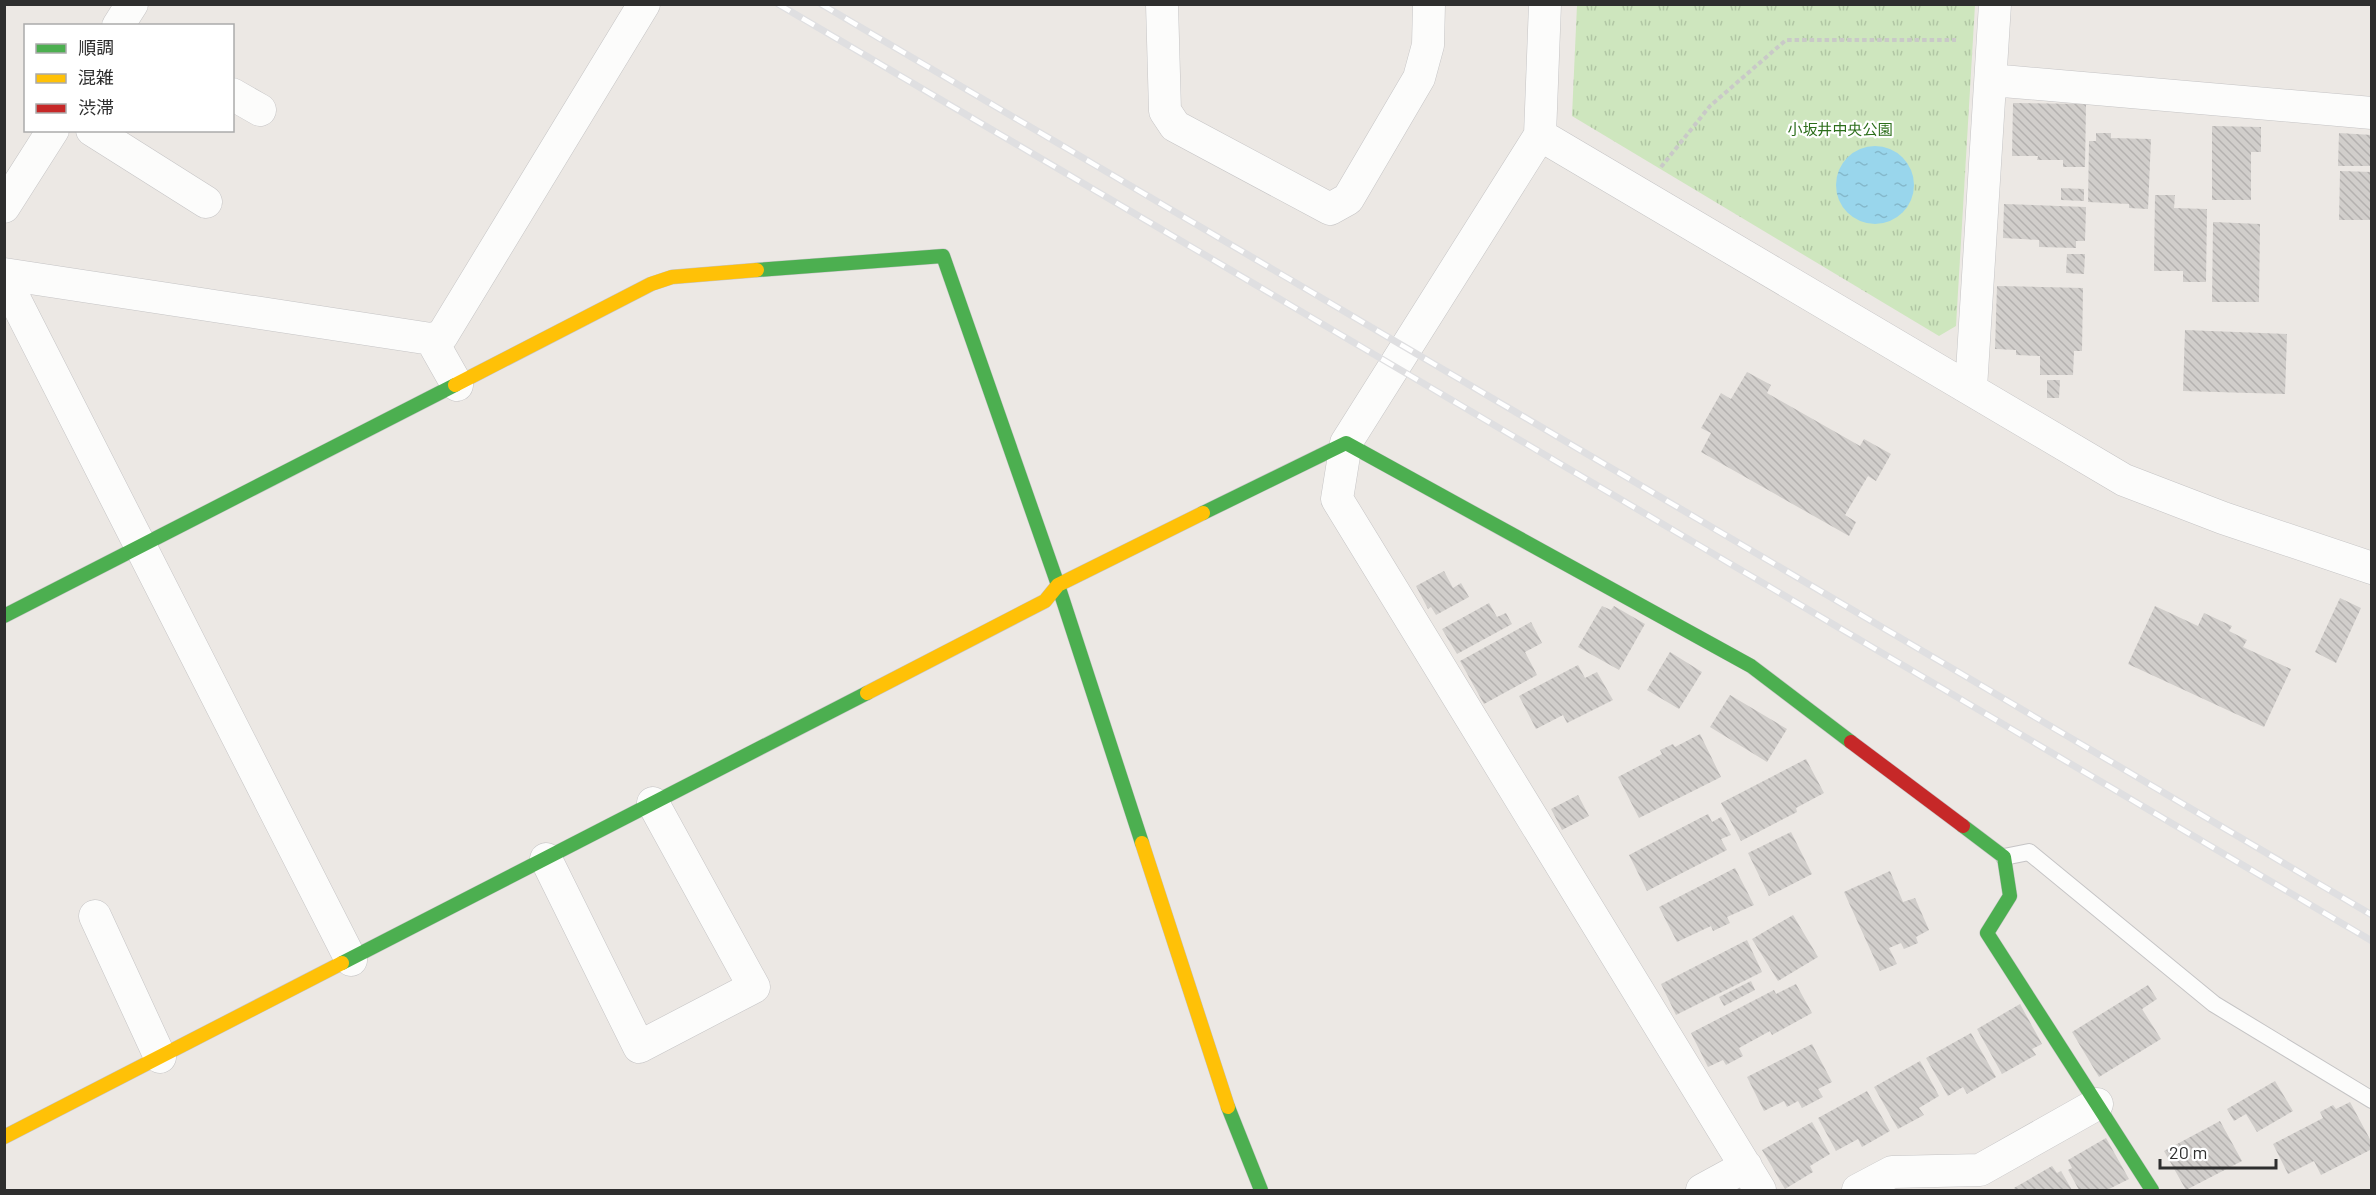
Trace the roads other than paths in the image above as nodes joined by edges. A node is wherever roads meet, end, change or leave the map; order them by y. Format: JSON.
{"nodes":[{"id":1,"x":132,"y":4,"type":"edge"},
{"id":2,"x":644,"y":4,"type":"edge"},
{"id":3,"x":1162,"y":4,"type":"edge"},
{"id":4,"x":1429,"y":4,"type":"edge"},
{"id":5,"x":1545,"y":4,"type":"edge"},
{"id":6,"x":1995,"y":4,"type":"edge"},
{"id":7,"x":119,"y":24,"type":"edge"},
{"id":8,"x":1991,"y":80,"type":"junction"},
{"id":9,"x":234,"y":95,"type":"edge"},
{"id":10,"x":260,"y":110,"type":"dead end"},
{"id":11,"x":2372,"y":113,"type":"edge"},
{"id":12,"x":52,"y":132,"type":"edge"},
{"id":13,"x":95,"y":132,"type":"edge"},
{"id":14,"x":1540,"y":135,"type":"junction"},
{"id":15,"x":206,"y":202,"type":"dead end"},
{"id":16,"x":4,"y":207,"type":"edge"},
{"id":17,"x":4,"y":276,"type":"edge"},
{"id":18,"x":431,"y":339,"type":"junction"},
{"id":19,"x":457,"y":386,"type":"junction"},
{"id":20,"x":1971,"y":388,"type":"junction"},
{"id":21,"x":1346,"y":443,"type":"junction"},
{"id":22,"x":141,"y":543,"type":"junction"},
{"id":23,"x":2372,"y":568,"type":"edge"},
{"id":24,"x":1058,"y":585,"type":"junction"},
{"id":25,"x":4,"y":616,"type":"edge"},
{"id":26,"x":653,"y":804,"type":"junction"},
{"id":27,"x":2004,"y":857,"type":"junction"},
{"id":28,"x":546,"y":859,"type":"junction"},
{"id":29,"x":95,"y":915,"type":"dead end"},
{"id":30,"x":351,"y":960,"type":"junction"},
{"id":31,"x":160,"y":1057,"type":"junction"},
{"id":32,"x":2372,"y":1100,"type":"edge"},
{"id":33,"x":2097,"y":1104,"type":"junction"},
{"id":34,"x":4,"y":1137,"type":"edge"},
{"id":35,"x":1753,"y":1178,"type":"edge"},
{"id":36,"x":1261,"y":1191,"type":"edge"},
{"id":37,"x":1702,"y":1191,"type":"edge"},
{"id":38,"x":1858,"y":1191,"type":"edge"},
{"id":39,"x":2152,"y":1191,"type":"edge"}],
"edges":[{"from":1,"to":7,"type":"street"},
{"from":2,"to":18,"type":"street"},
{"from":3,"to":4,"type":"street"},
{"from":5,"to":14,"type":"street"},
{"from":6,"to":8,"type":"street"},
{"from":8,"to":11,"type":"street"},
{"from":8,"to":20,"type":"street"},
{"from":9,"to":10,"type":"street"},
{"from":12,"to":16,"type":"street"},
{"from":13,"to":15,"type":"street"},
{"from":14,"to":20,"type":"street"},
{"from":14,"to":21,"type":"street"},
{"from":17,"to":18,"type":"street"},
{"from":17,"to":22,"type":"street"},
{"from":18,"to":19,"type":"street"},
{"from":19,"to":22,"type":"street"},
{"from":19,"to":24,"type":"street"},
{"from":20,"to":23,"type":"street"},
{"from":21,"to":24,"type":"street"},
{"from":21,"to":27,"type":"street"},
{"from":21,"to":35,"type":"street"},
{"from":22,"to":25,"type":"street"},
{"from":22,"to":30,"type":"street"},
{"from":24,"to":26,"type":"street"},
{"from":24,"to":36,"type":"street"},
{"from":26,"to":28,"type":"street"},
{"from":26,"to":28,"type":"street"},
{"from":27,"to":32,"type":"lane"},
{"from":27,"to":33,"type":"street"},
{"from":28,"to":30,"type":"street"},
{"from":29,"to":31,"type":"street"},
{"from":30,"to":31,"type":"street"},
{"from":31,"to":34,"type":"street"},
{"from":33,"to":38,"type":"street"},
{"from":33,"to":39,"type":"street"},
{"from":35,"to":37,"type":"street"}]}
